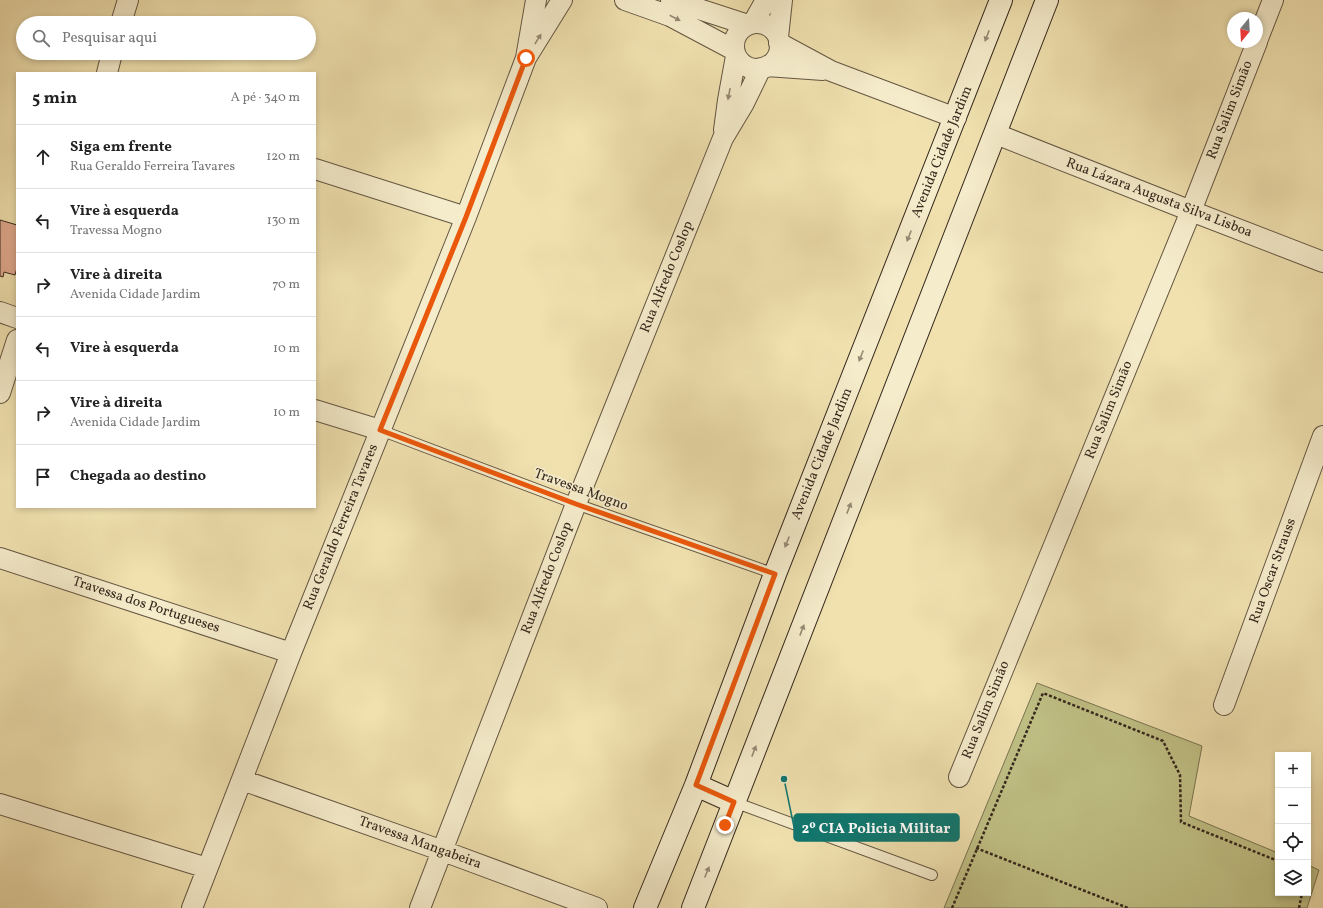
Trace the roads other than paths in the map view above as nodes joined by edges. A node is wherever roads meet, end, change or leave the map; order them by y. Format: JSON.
{"nodes":[{"id":1,"x":128,"y":0,"type":"edge"},
{"id":2,"x":536,"y":0,"type":"edge"},
{"id":3,"x":562,"y":0,"type":"edge"},
{"id":4,"x":625,"y":0,"type":"edge"},
{"id":5,"x":672,"y":0,"type":"edge"},
{"id":6,"x":766,"y":0,"type":"edge"},
{"id":7,"x":782,"y":0,"type":"edge"},
{"id":8,"x":1001,"y":0,"type":"edge"},
{"id":9,"x":1047,"y":0,"type":"edge"},
{"id":10,"x":1273,"y":0,"type":"edge"},
{"id":11,"x":123,"y":16,"type":"edge"},
{"id":12,"x":751,"y":24,"type":"junction"},
{"id":13,"x":1263,"y":26,"type":"edge"},
{"id":14,"x":778,"y":40,"type":"junction"},
{"id":15,"x":1255,"y":48,"type":"edge"},
{"id":16,"x":735,"y":53,"type":"junction"},
{"id":17,"x":526,"y":58,"type":"junction"},
{"id":18,"x":110,"y":60,"type":"edge"},
{"id":19,"x":764,"y":67,"type":"junction"},
{"id":20,"x":831,"y":71,"type":"junction"},
{"id":21,"x":106,"y":72,"type":"edge"},
{"id":22,"x":956,"y":118,"type":"junction"},
{"id":23,"x":996,"y":134,"type":"junction"},
{"id":24,"x":723,"y":138,"type":"junction"},
{"id":25,"x":316,"y":169,"type":"edge"},
{"id":26,"x":1191,"y":211,"type":"junction"},
{"id":27,"x":466,"y":217,"type":"junction"},
{"id":28,"x":1323,"y":262,"type":"edge"},
{"id":29,"x":0,"y":312,"type":"edge"},
{"id":30,"x":16,"y":318,"type":"edge"},
{"id":31,"x":16,"y":343,"type":"edge"},
{"id":32,"x":0,"y":393,"type":"edge"},
{"id":33,"x":316,"y":410,"type":"edge"},
{"id":34,"x":380,"y":430,"type":"junction"},
{"id":35,"x":1323,"y":436,"type":"edge"},
{"id":36,"x":576,"y":504,"type":"junction"},
{"id":37,"x":0,"y":558,"type":"edge"},
{"id":38,"x":775,"y":574,"type":"junction"},
{"id":39,"x":291,"y":653,"type":"junction"},
{"id":40,"x":1224,"y":705,"type":"dead end"},
{"id":41,"x":958,"y":777,"type":"dead end"},
{"id":42,"x":242,"y":780,"type":"junction"},
{"id":43,"x":696,"y":785,"type":"junction"},
{"id":44,"x":734,"y":802,"type":"junction"},
{"id":45,"x":0,"y":804,"type":"edge"},
{"id":46,"x":443,"y":851,"type":"junction"},
{"id":47,"x":207,"y":868,"type":"junction"},
{"id":48,"x":932,"y":875,"type":"dead end"},
{"id":49,"x":192,"y":908,"type":"edge"},
{"id":50,"x":420,"y":908,"type":"edge"},
{"id":51,"x":597,"y":908,"type":"edge"},
{"id":52,"x":645,"y":908,"type":"edge"},
{"id":53,"x":693,"y":908,"type":"edge"}],
"edges":[{"from":1,"to":11,"type":"street"},
{"from":2,"to":17,"type":"street"},
{"from":17,"to":3,"type":"street","one_way":true},
{"from":4,"to":16,"type":"street","one_way":true},
{"from":5,"to":12,"type":"street"},
{"from":6,"to":12,"type":"street"},
{"from":7,"to":14,"type":"street"},
{"from":8,"to":22,"type":"main road","name":"Avenida Cidade Jardim","one_way":true},
{"from":9,"to":23,"type":"main road"},
{"from":10,"to":13,"type":"street","name":"Rua Salim Simão"},
{"from":12,"to":14,"type":"street"},
{"from":12,"to":16,"type":"street"},
{"from":14,"to":19,"type":"street"},
{"from":14,"to":20,"type":"street"},
{"from":15,"to":26,"type":"street","name":"Rua Salim Simão"},
{"from":16,"to":19,"type":"street"},
{"from":16,"to":24,"type":"street","one_way":true},
{"from":17,"to":27,"type":"street","name":"Rua Geraldo Ferreira Tavares"},
{"from":18,"to":21,"type":"street"},
{"from":19,"to":20,"type":"street"},
{"from":19,"to":24,"type":"street"},
{"from":20,"to":22,"type":"street"},
{"from":22,"to":38,"type":"main road","name":"Avenida Cidade Jardim","one_way":true},
{"from":23,"to":26,"type":"street","name":"Rua Lázara Augusta Silva Lisboa"},
{"from":44,"to":23,"type":"main road","one_way":true},
{"from":24,"to":36,"type":"street","name":"Rua Alfredo Coslop"},
{"from":25,"to":27,"type":"street"},
{"from":26,"to":28,"type":"street","name":"Rua Lázara Augusta Silva Lisboa"},
{"from":26,"to":41,"type":"street","name":"Rua Salim Simão"},
{"from":27,"to":34,"type":"street","name":"Rua Geraldo Ferreira Tavares"},
{"from":29,"to":30,"type":"street"},
{"from":31,"to":32,"type":"street"},
{"from":33,"to":34,"type":"street"},
{"from":34,"to":36,"type":"lane","name":"Travessa Mogno"},
{"from":34,"to":39,"type":"street","name":"Rua Geraldo Ferreira Tavares"},
{"from":35,"to":40,"type":"street","name":"Rua Oscar Strauss"},
{"from":36,"to":38,"type":"lane","name":"Travessa Mogno"},
{"from":36,"to":46,"type":"street","name":"Rua Alfredo Coslop"},
{"from":37,"to":39,"type":"street","name":"Travessa dos Portugueses"},
{"from":38,"to":43,"type":"main road","name":"Avenida Cidade Jardim"},
{"from":39,"to":42,"type":"street","name":"Rua Geraldo Ferreira Tavares"},
{"from":42,"to":46,"type":"street","name":"Travessa Mangabeira"},
{"from":42,"to":47,"type":"street","name":"Rua Geraldo Ferreira Tavares"},
{"from":43,"to":44,"type":"main road"},
{"from":43,"to":52,"type":"main road","name":"Avenida Cidade Jardim"},
{"from":44,"to":48,"type":"lane"},
{"from":53,"to":44,"type":"main road","one_way":true},
{"from":45,"to":47,"type":"street"},
{"from":46,"to":50,"type":"street","name":"Rua Alfredo Coslop"},
{"from":46,"to":51,"type":"street","name":"Travessa Mangabeira"},
{"from":47,"to":49,"type":"street","name":"Rua Geraldo Ferreira Tavares"}]}
